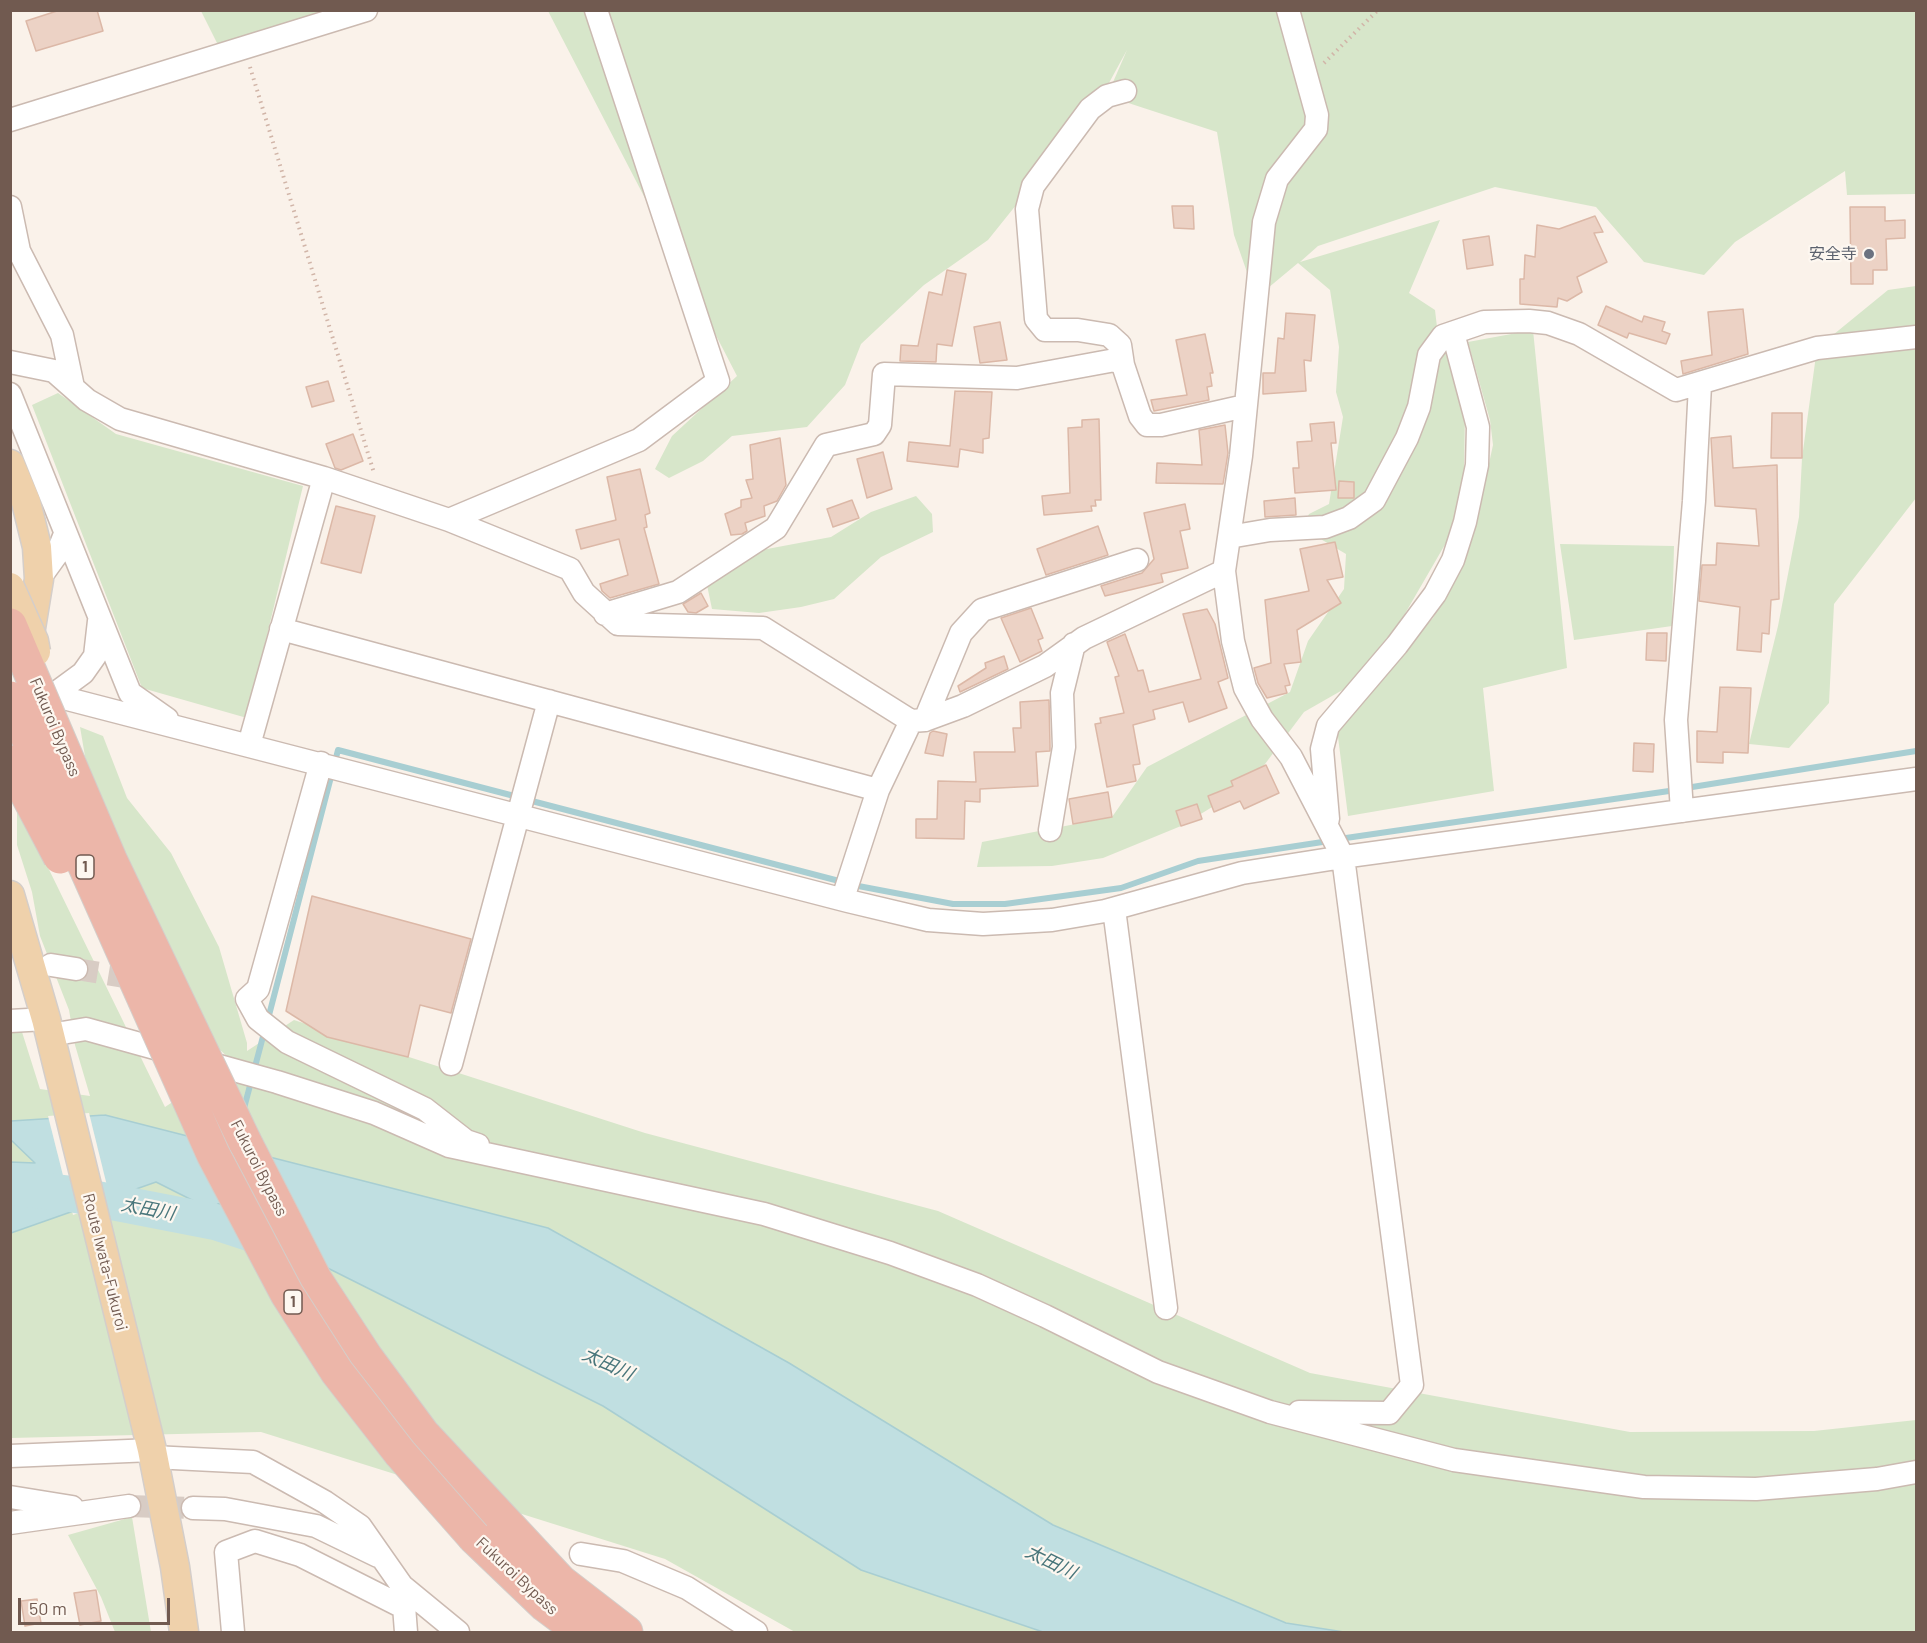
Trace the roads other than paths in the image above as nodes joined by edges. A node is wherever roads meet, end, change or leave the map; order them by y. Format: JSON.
{"nodes":[{"id":1,"x":366,"y":10,"type":"edge"},
{"id":2,"x":596,"y":10,"type":"edge"},
{"id":3,"x":1288,"y":10,"type":"edge"},
{"id":4,"x":1125,"y":91,"type":"dead end"},
{"id":5,"x":10,"y":120,"type":"edge"},
{"id":6,"x":10,"y":207,"type":"edge"},
{"id":7,"x":1453,"y":333,"type":"junction"},
{"id":8,"x":1917,"y":337,"type":"edge"},
{"id":9,"x":10,"y":362,"type":"edge"},
{"id":10,"x":1123,"y":365,"type":"junction"},
{"id":11,"x":1700,"y":385,"type":"junction"},
{"id":12,"x":73,"y":387,"type":"junction"},
{"id":13,"x":10,"y":394,"type":"edge"},
{"id":14,"x":1245,"y":406,"type":"junction"},
{"id":15,"x":10,"y":464,"type":"edge"},
{"id":16,"x":324,"y":478,"type":"junction"},
{"id":17,"x":449,"y":520,"type":"junction"},
{"id":18,"x":65,"y":534,"type":"junction"},
{"id":19,"x":1229,"y":537,"type":"junction"},
{"id":20,"x":1137,"y":560,"type":"dead end"},
{"id":21,"x":1224,"y":571,"type":"junction"},
{"id":22,"x":39,"y":579,"type":"junction"},
{"id":23,"x":10,"y":587,"type":"edge"},
{"id":24,"x":605,"y":614,"type":"junction"},
{"id":25,"x":99,"y":620,"type":"junction"},
{"id":26,"x":10,"y":625,"type":"edge"},
{"id":27,"x":281,"y":629,"type":"junction"},
{"id":28,"x":1074,"y":644,"type":"junction"},
{"id":29,"x":10,"y":668,"type":"edge"},
{"id":30,"x":10,"y":685,"type":"edge"},
{"id":31,"x":10,"y":698,"type":"edge"},
{"id":32,"x":49,"y":700,"type":"junction"},
{"id":33,"x":549,"y":701,"type":"junction"},
{"id":34,"x":918,"y":721,"type":"junction"},
{"id":35,"x":178,"y":726,"type":"junction"},
{"id":36,"x":249,"y":745,"type":"junction"},
{"id":37,"x":10,"y":762,"type":"edge"},
{"id":38,"x":321,"y":763,"type":"junction"},
{"id":39,"x":1917,"y":779,"type":"edge"},
{"id":40,"x":878,"y":790,"type":"junction"},
{"id":41,"x":1682,"y":811,"type":"junction"},
{"id":42,"x":518,"y":814,"type":"junction"},
{"id":43,"x":1050,"y":830,"type":"dead end"},
{"id":44,"x":1329,"y":831,"type":"junction"},
{"id":45,"x":1343,"y":857,"type":"junction"},
{"id":46,"x":10,"y":895,"type":"edge"},
{"id":47,"x":843,"y":898,"type":"junction"},
{"id":48,"x":1114,"y":909,"type":"junction"},
{"id":49,"x":51,"y":965,"type":"dead end"},
{"id":50,"x":76,"y":969,"type":"tunnel mouth"},
{"id":51,"x":10,"y":1021,"type":"edge"},
{"id":52,"x":50,"y":1035,"type":"junction"},
{"id":53,"x":160,"y":1036,"type":"junction"},
{"id":54,"x":451,"y":1064,"type":"dead end"},
{"id":55,"x":510,"y":1159,"type":"junction"},
{"id":56,"x":1166,"y":1308,"type":"dead end"},
{"id":57,"x":1270,"y":1412,"type":"junction"},
{"id":58,"x":151,"y":1446,"type":"junction"},
{"id":59,"x":10,"y":1456,"type":"edge"},
{"id":60,"x":1917,"y":1472,"type":"edge"},
{"id":61,"x":10,"y":1497,"type":"edge"},
{"id":62,"x":129,"y":1506,"type":"tunnel mouth"},
{"id":63,"x":193,"y":1508,"type":"tunnel mouth"},
{"id":64,"x":91,"y":1510,"type":"junction"},
{"id":65,"x":10,"y":1523,"type":"edge"},
{"id":66,"x":581,"y":1554,"type":"dead end"},
{"id":67,"x":378,"y":1556,"type":"junction"},
{"id":68,"x":403,"y":1596,"type":"junction"},
{"id":69,"x":184,"y":1632,"type":"edge"},
{"id":70,"x":233,"y":1632,"type":"edge"},
{"id":71,"x":406,"y":1632,"type":"edge"},
{"id":72,"x":458,"y":1632,"type":"edge"},
{"id":73,"x":581,"y":1632,"type":"edge"},
{"id":74,"x":626,"y":1632,"type":"edge"},
{"id":75,"x":756,"y":1632,"type":"edge"}],
"edges":[{"from":1,"to":5,"type":"street"},
{"from":2,"to":17,"type":"street"},
{"from":3,"to":14,"type":"street"},
{"from":4,"to":10,"type":"street"},
{"from":6,"to":12,"type":"street"},
{"from":7,"to":11,"type":"street"},
{"from":7,"to":19,"type":"street"},
{"from":7,"to":44,"type":"street"},
{"from":8,"to":11,"type":"street"},
{"from":9,"to":12,"type":"street"},
{"from":10,"to":14,"type":"street"},
{"from":10,"to":24,"type":"street"},
{"from":11,"to":41,"type":"street"},
{"from":12,"to":16,"type":"street"},
{"from":13,"to":18,"type":"street"},
{"from":14,"to":19,"type":"street"},
{"from":15,"to":22,"type":"main road"},
{"from":16,"to":17,"type":"street"},
{"from":16,"to":27,"type":"street"},
{"from":17,"to":24,"type":"street"},
{"from":18,"to":22,"type":"street"},
{"from":18,"to":25,"type":"street"},
{"from":19,"to":21,"type":"street"},
{"from":20,"to":34,"type":"street"},
{"from":21,"to":28,"type":"street"},
{"from":21,"to":44,"type":"street"},
{"from":22,"to":29,"type":"main road"},
{"from":23,"to":32,"type":"main road","bridge":true},
{"from":24,"to":34,"type":"street"},
{"from":25,"to":32,"type":"street"},
{"from":25,"to":35,"type":"street"},
{"from":26,"to":32,"type":"highway","name":"Fukuroi Bypass","number":"1","bridge":true},
{"from":27,"to":33,"type":"street"},
{"from":27,"to":36,"type":"street"},
{"from":28,"to":34,"type":"street"},
{"from":28,"to":43,"type":"street"},
{"from":30,"to":32,"type":"street"},
{"from":31,"to":53,"type":"highway","name":"Fukuroi Bypass","number":"1","bridge":true},
{"from":32,"to":35,"type":"street"},
{"from":32,"to":74,"type":"highway","name":"Fukuroi Bypass","number":"1","bridge":true},
{"from":33,"to":40,"type":"street"},
{"from":33,"to":42,"type":"street"},
{"from":34,"to":40,"type":"street"},
{"from":35,"to":36,"type":"street"},
{"from":36,"to":38,"type":"street"},
{"from":37,"to":53,"type":"highway","number":"1","bridge":true},
{"from":38,"to":42,"type":"street"},
{"from":38,"to":55,"type":"street"},
{"from":39,"to":41,"type":"street"},
{"from":40,"to":47,"type":"street"},
{"from":41,"to":45,"type":"street"},
{"from":42,"to":47,"type":"street"},
{"from":42,"to":54,"type":"street"},
{"from":44,"to":45,"type":"street"},
{"from":45,"to":48,"type":"street"},
{"from":45,"to":57,"type":"street"},
{"from":46,"to":52,"type":"main road","name":"Route Iwata-Fukuroi"},
{"from":47,"to":48,"type":"street"},
{"from":48,"to":56,"type":"street"},
{"from":49,"to":50,"type":"street"},
{"from":51,"to":52,"type":"street"},
{"from":52,"to":55,"type":"street"},
{"from":52,"to":58,"type":"main road","name":"Route Iwata-Fukuroi"},
{"from":53,"to":73,"type":"highway","name":"Fukuroi Bypass","number":"1","bridge":true},
{"from":55,"to":57,"type":"street"},
{"from":57,"to":60,"type":"street"},
{"from":58,"to":59,"type":"street"},
{"from":58,"to":67,"type":"street"},
{"from":58,"to":69,"type":"main road","name":"Route Iwata-Fukuroi"},
{"from":61,"to":64,"type":"street"},
{"from":62,"to":64,"type":"street"},
{"from":63,"to":67,"type":"street"},
{"from":64,"to":65,"type":"street"},
{"from":66,"to":75,"type":"street"},
{"from":67,"to":68,"type":"street"},
{"from":68,"to":70,"type":"street"},
{"from":68,"to":71,"type":"street"},
{"from":68,"to":72,"type":"street"}]}
